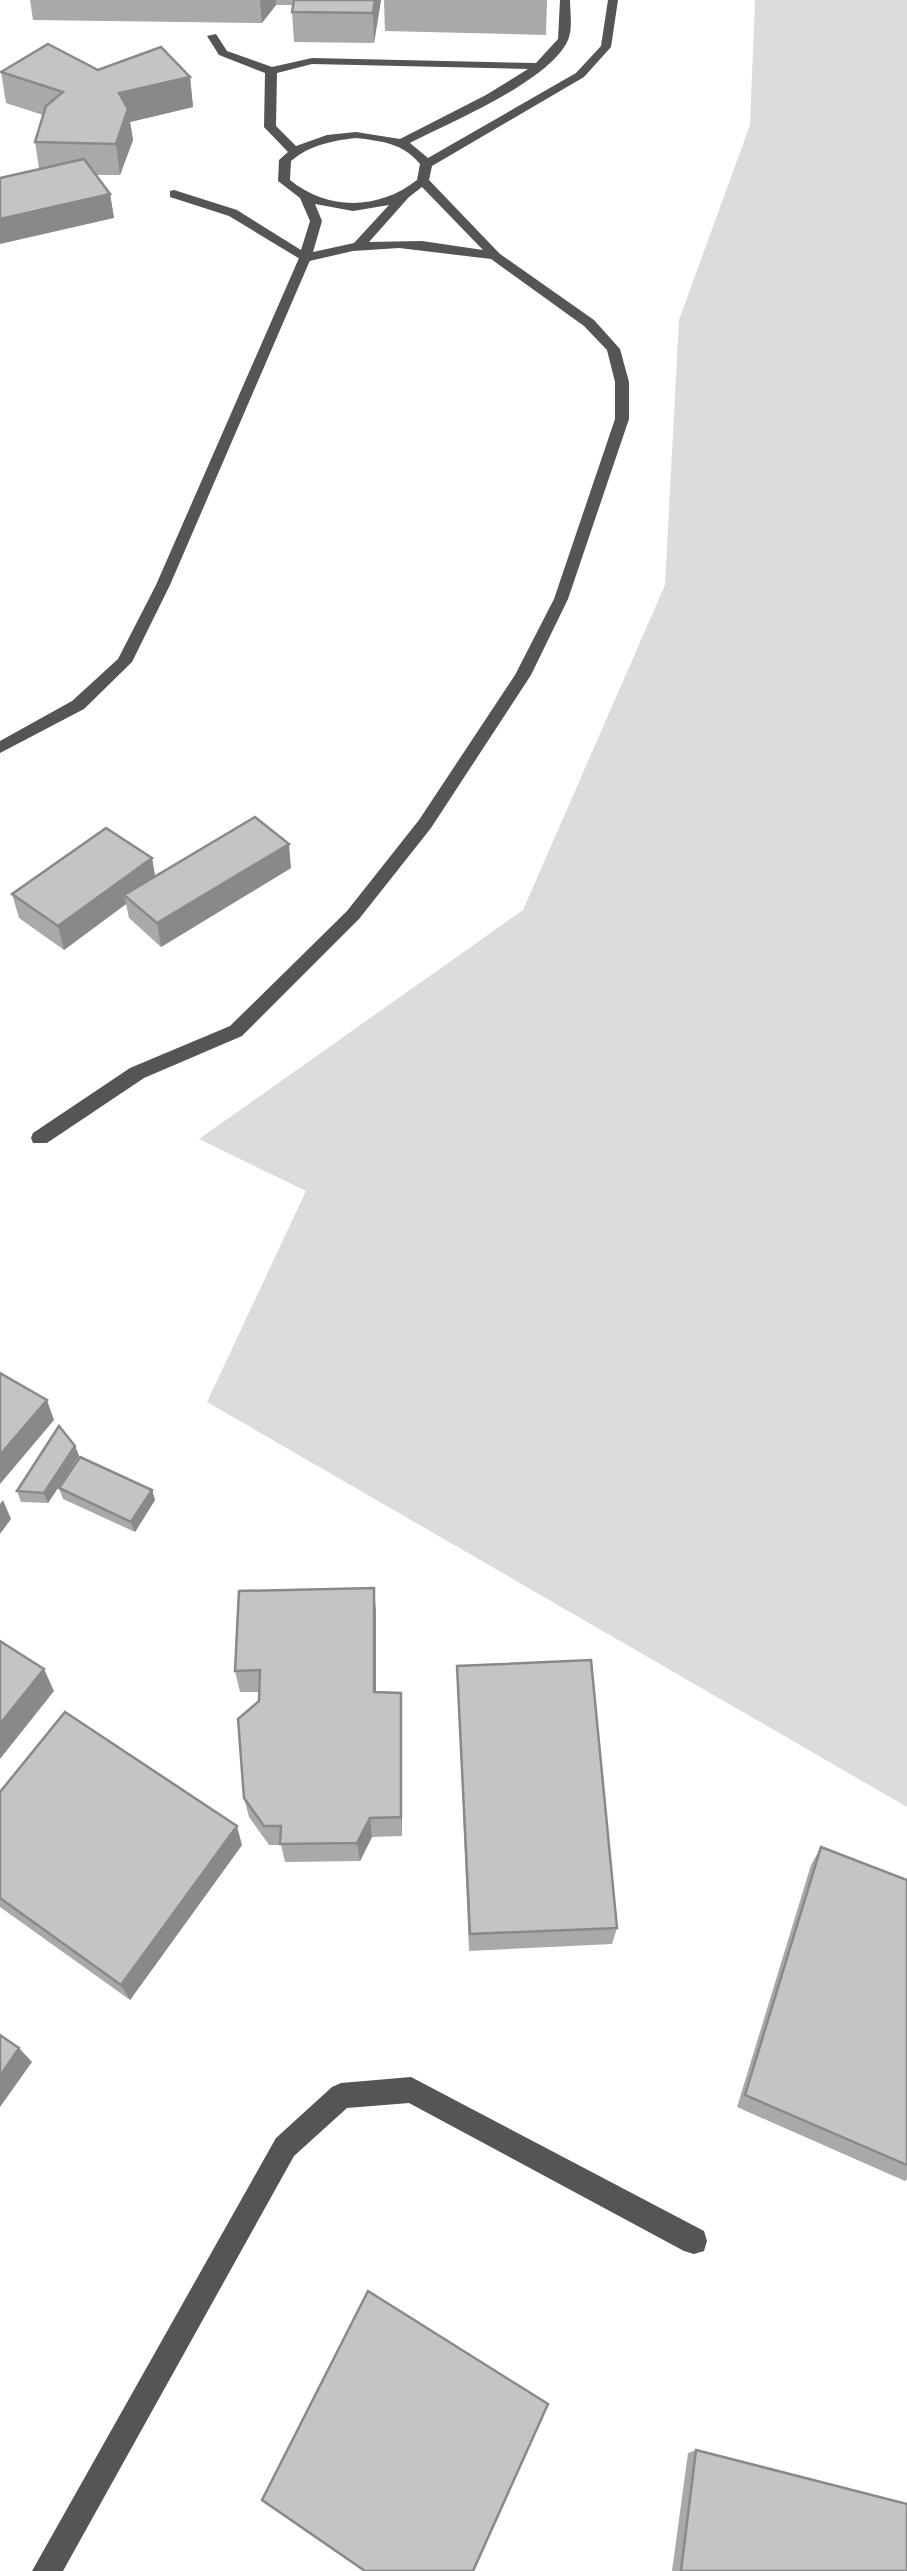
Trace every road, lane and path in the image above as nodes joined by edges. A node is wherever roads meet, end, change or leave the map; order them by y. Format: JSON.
{"nodes":[{"id":1,"x":565,"y":0,"type":"edge"},
{"id":2,"x":613,"y":0,"type":"edge"},
{"id":3,"x":212,"y":36,"type":"dead end"},
{"id":4,"x":539,"y":66,"type":"junction"},
{"id":5,"x":271,"y":70,"type":"junction"},
{"id":6,"x":524,"y":76,"type":"junction"},
{"id":7,"x":561,"y":87,"type":"junction"},
{"id":8,"x":401,"y":142,"type":"junction"},
{"id":9,"x":294,"y":152,"type":"junction"},
{"id":10,"x":426,"y":164,"type":"junction"},
{"id":11,"x":424,"y":181,"type":"junction"},
{"id":12,"x":174,"y":194,"type":"dead end"},
{"id":13,"x":404,"y":196,"type":"junction"},
{"id":14,"x":306,"y":198,"type":"junction"},
{"id":15,"x":360,"y":244,"type":"junction"},
{"id":16,"x":496,"y":257,"type":"junction"},
{"id":17,"x":305,"y":258,"type":"junction"},
{"id":18,"x":0,"y":748,"type":"edge"},
{"id":19,"x":40,"y":1138,"type":"dead end"},
{"id":20,"x":694,"y":2241,"type":"dead end"},
{"id":21,"x":47,"y":2571,"type":"edge"}],
"edges":[{"from":1,"to":4,"type":"street"},
{"from":2,"to":7,"type":"street"},
{"from":3,"to":5,"type":"street"},
{"from":4,"to":5,"type":"street"},
{"from":4,"to":6,"type":"street"},
{"from":5,"to":9,"type":"street"},
{"from":6,"to":7,"type":"street"},
{"from":6,"to":8,"type":"street"},
{"from":7,"to":10,"type":"street"},
{"from":8,"to":9,"type":"street"},
{"from":8,"to":10,"type":"street"},
{"from":9,"to":14,"type":"street"},
{"from":10,"to":11,"type":"street"},
{"from":11,"to":13,"type":"street"},
{"from":11,"to":16,"type":"street"},
{"from":12,"to":17,"type":"street"},
{"from":13,"to":14,"type":"street"},
{"from":13,"to":15,"type":"street"},
{"from":14,"to":17,"type":"street"},
{"from":15,"to":16,"type":"street"},
{"from":15,"to":17,"type":"street"},
{"from":16,"to":19,"type":"street"},
{"from":17,"to":18,"type":"street"},
{"from":20,"to":21,"type":"street"}]}
